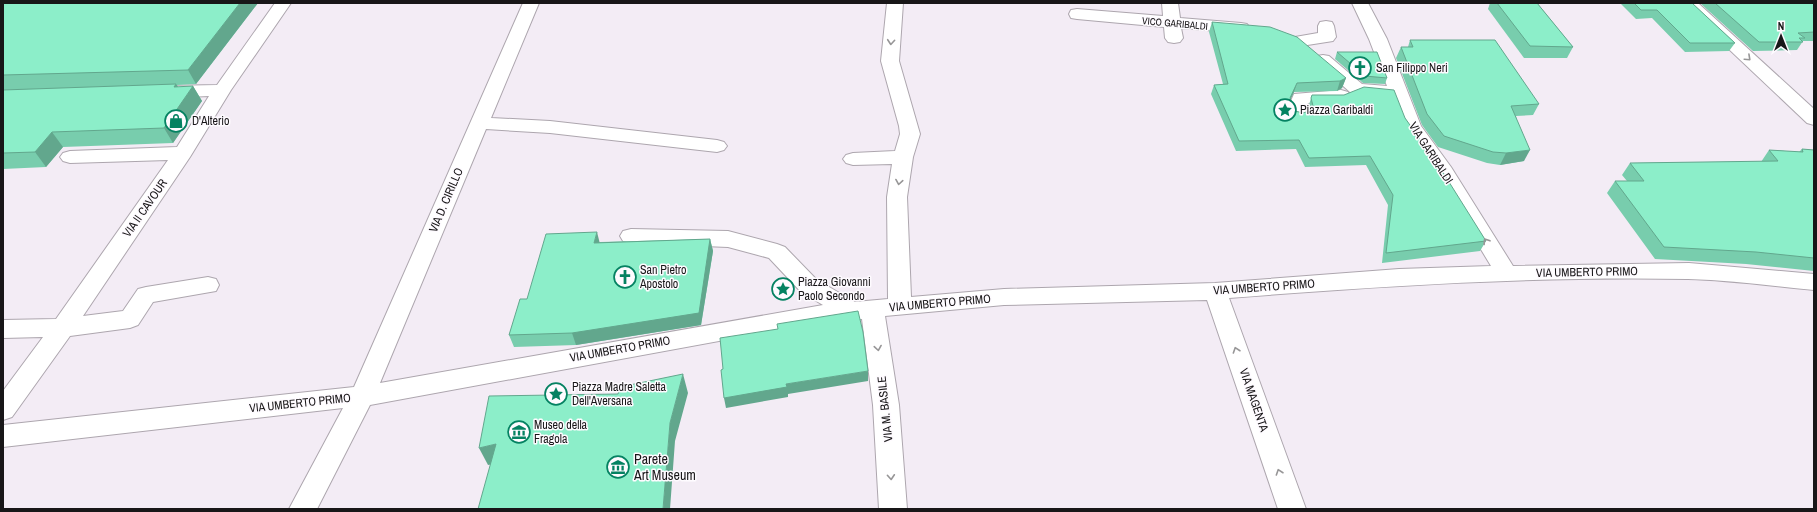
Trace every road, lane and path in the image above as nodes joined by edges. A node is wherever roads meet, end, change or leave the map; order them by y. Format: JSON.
{"nodes":[{"id":1,"x":283,"y":3,"type":"edge"},
{"id":2,"x":531,"y":3,"type":"edge"},
{"id":3,"x":881,"y":3,"type":"edge"},
{"id":4,"x":895,"y":3,"type":"edge"},
{"id":5,"x":1170,"y":3,"type":"edge"},
{"id":6,"x":1360,"y":3,"type":"edge"},
{"id":7,"x":1688,"y":3,"type":"edge"},
{"id":8,"x":1077,"y":14,"type":"dead end"},
{"id":9,"x":1326,"y":26,"type":"dead end"},
{"id":10,"x":1255,"y":29,"type":"edge"},
{"id":11,"x":1173,"y":31,"type":"junction"},
{"id":12,"x":1357,"y":89,"type":"junction"},
{"id":13,"x":222,"y":90,"type":"junction"},
{"id":14,"x":152,"y":92,"type":"edge"},
{"id":15,"x":1398,"y":93,"type":"junction"},
{"id":16,"x":1299,"y":115,"type":"edge"},
{"id":17,"x":1814,"y":119,"type":"edge"},
{"id":18,"x":479,"y":123,"type":"junction"},
{"id":19,"x":717,"y":146,"type":"dead end"},
{"id":20,"x":183,"y":153,"type":"junction"},
{"id":21,"x":70,"y":157,"type":"dead end"},
{"id":22,"x":903,"y":157,"type":"junction"},
{"id":23,"x":853,"y":159,"type":"dead end"},
{"id":24,"x":631,"y":236,"type":"dead end"},
{"id":25,"x":1507,"y":274,"type":"junction"},
{"id":26,"x":1814,"y":282,"type":"edge"},
{"id":27,"x":208,"y":285,"type":"dead end"},
{"id":28,"x":1215,"y":291,"type":"junction"},
{"id":29,"x":900,"y":306,"type":"junction"},
{"id":30,"x":862,"y":310,"type":"junction"},
{"id":31,"x":3,"y":328,"type":"edge"},
{"id":32,"x":63,"y":328,"type":"junction"},
{"id":33,"x":362,"y":396,"type":"junction"},
{"id":34,"x":3,"y":410,"type":"edge"},
{"id":35,"x":3,"y":436,"type":"edge"},
{"id":36,"x":303,"y":509,"type":"edge"},
{"id":37,"x":893,"y":509,"type":"edge"},
{"id":38,"x":1292,"y":509,"type":"edge"}],
"edges":[{"from":1,"to":13,"type":"street","name":"VIA II CAVOUR"},
{"from":2,"to":18,"type":"street","name":"VIA D. CIRILLO"},
{"from":3,"to":4,"type":"street"},
{"from":4,"to":22,"type":"street","one_way":true},
{"from":5,"to":11,"type":"street"},
{"from":6,"to":15,"type":"street","name":"VIA GARIBALDI"},
{"from":7,"to":17,"type":"street","one_way":true},
{"from":8,"to":11,"type":"street","name":"VICO GARIBALDI"},
{"from":9,"to":12,"type":"street"},
{"from":10,"to":11,"type":"street","name":"VICO GARIBALDI"},
{"from":12,"to":15,"type":"street"},
{"from":12,"to":16,"type":"street"},
{"from":13,"to":14,"type":"street"},
{"from":13,"to":20,"type":"street","name":"VIA II CAVOUR"},
{"from":25,"to":15,"type":"street","name":"VIA GARIBALDI","one_way":true},
{"from":18,"to":19,"type":"street"},
{"from":18,"to":33,"type":"street","name":"VIA D. CIRILLO"},
{"from":20,"to":21,"type":"street"},
{"from":20,"to":32,"type":"street","name":"VIA II CAVOUR"},
{"from":22,"to":23,"type":"street"},
{"from":22,"to":29,"type":"street","one_way":true},
{"from":24,"to":30,"type":"street"},
{"from":25,"to":26,"type":"street","name":"VIA UMBERTO PRIMO"},
{"from":25,"to":28,"type":"street","name":"VIA UMBERTO PRIMO"},
{"from":27,"to":32,"type":"street"},
{"from":28,"to":29,"type":"street","name":"VIA UMBERTO PRIMO"},
{"from":38,"to":28,"type":"street","name":"VIA MAGENTA","one_way":true},
{"from":29,"to":30,"type":"street","name":"VIA UMBERTO PRIMO"},
{"from":30,"to":33,"type":"street","name":"VIA UMBERTO PRIMO"},
{"from":30,"to":37,"type":"street","name":"VIA M. BASILE","one_way":true},
{"from":31,"to":32,"type":"street"},
{"from":32,"to":34,"type":"street","name":"VIA II CAVOUR"},
{"from":33,"to":35,"type":"street","name":"VIA UMBERTO PRIMO"},
{"from":33,"to":36,"type":"street","name":"VIA D. CIRILLO"}]}
